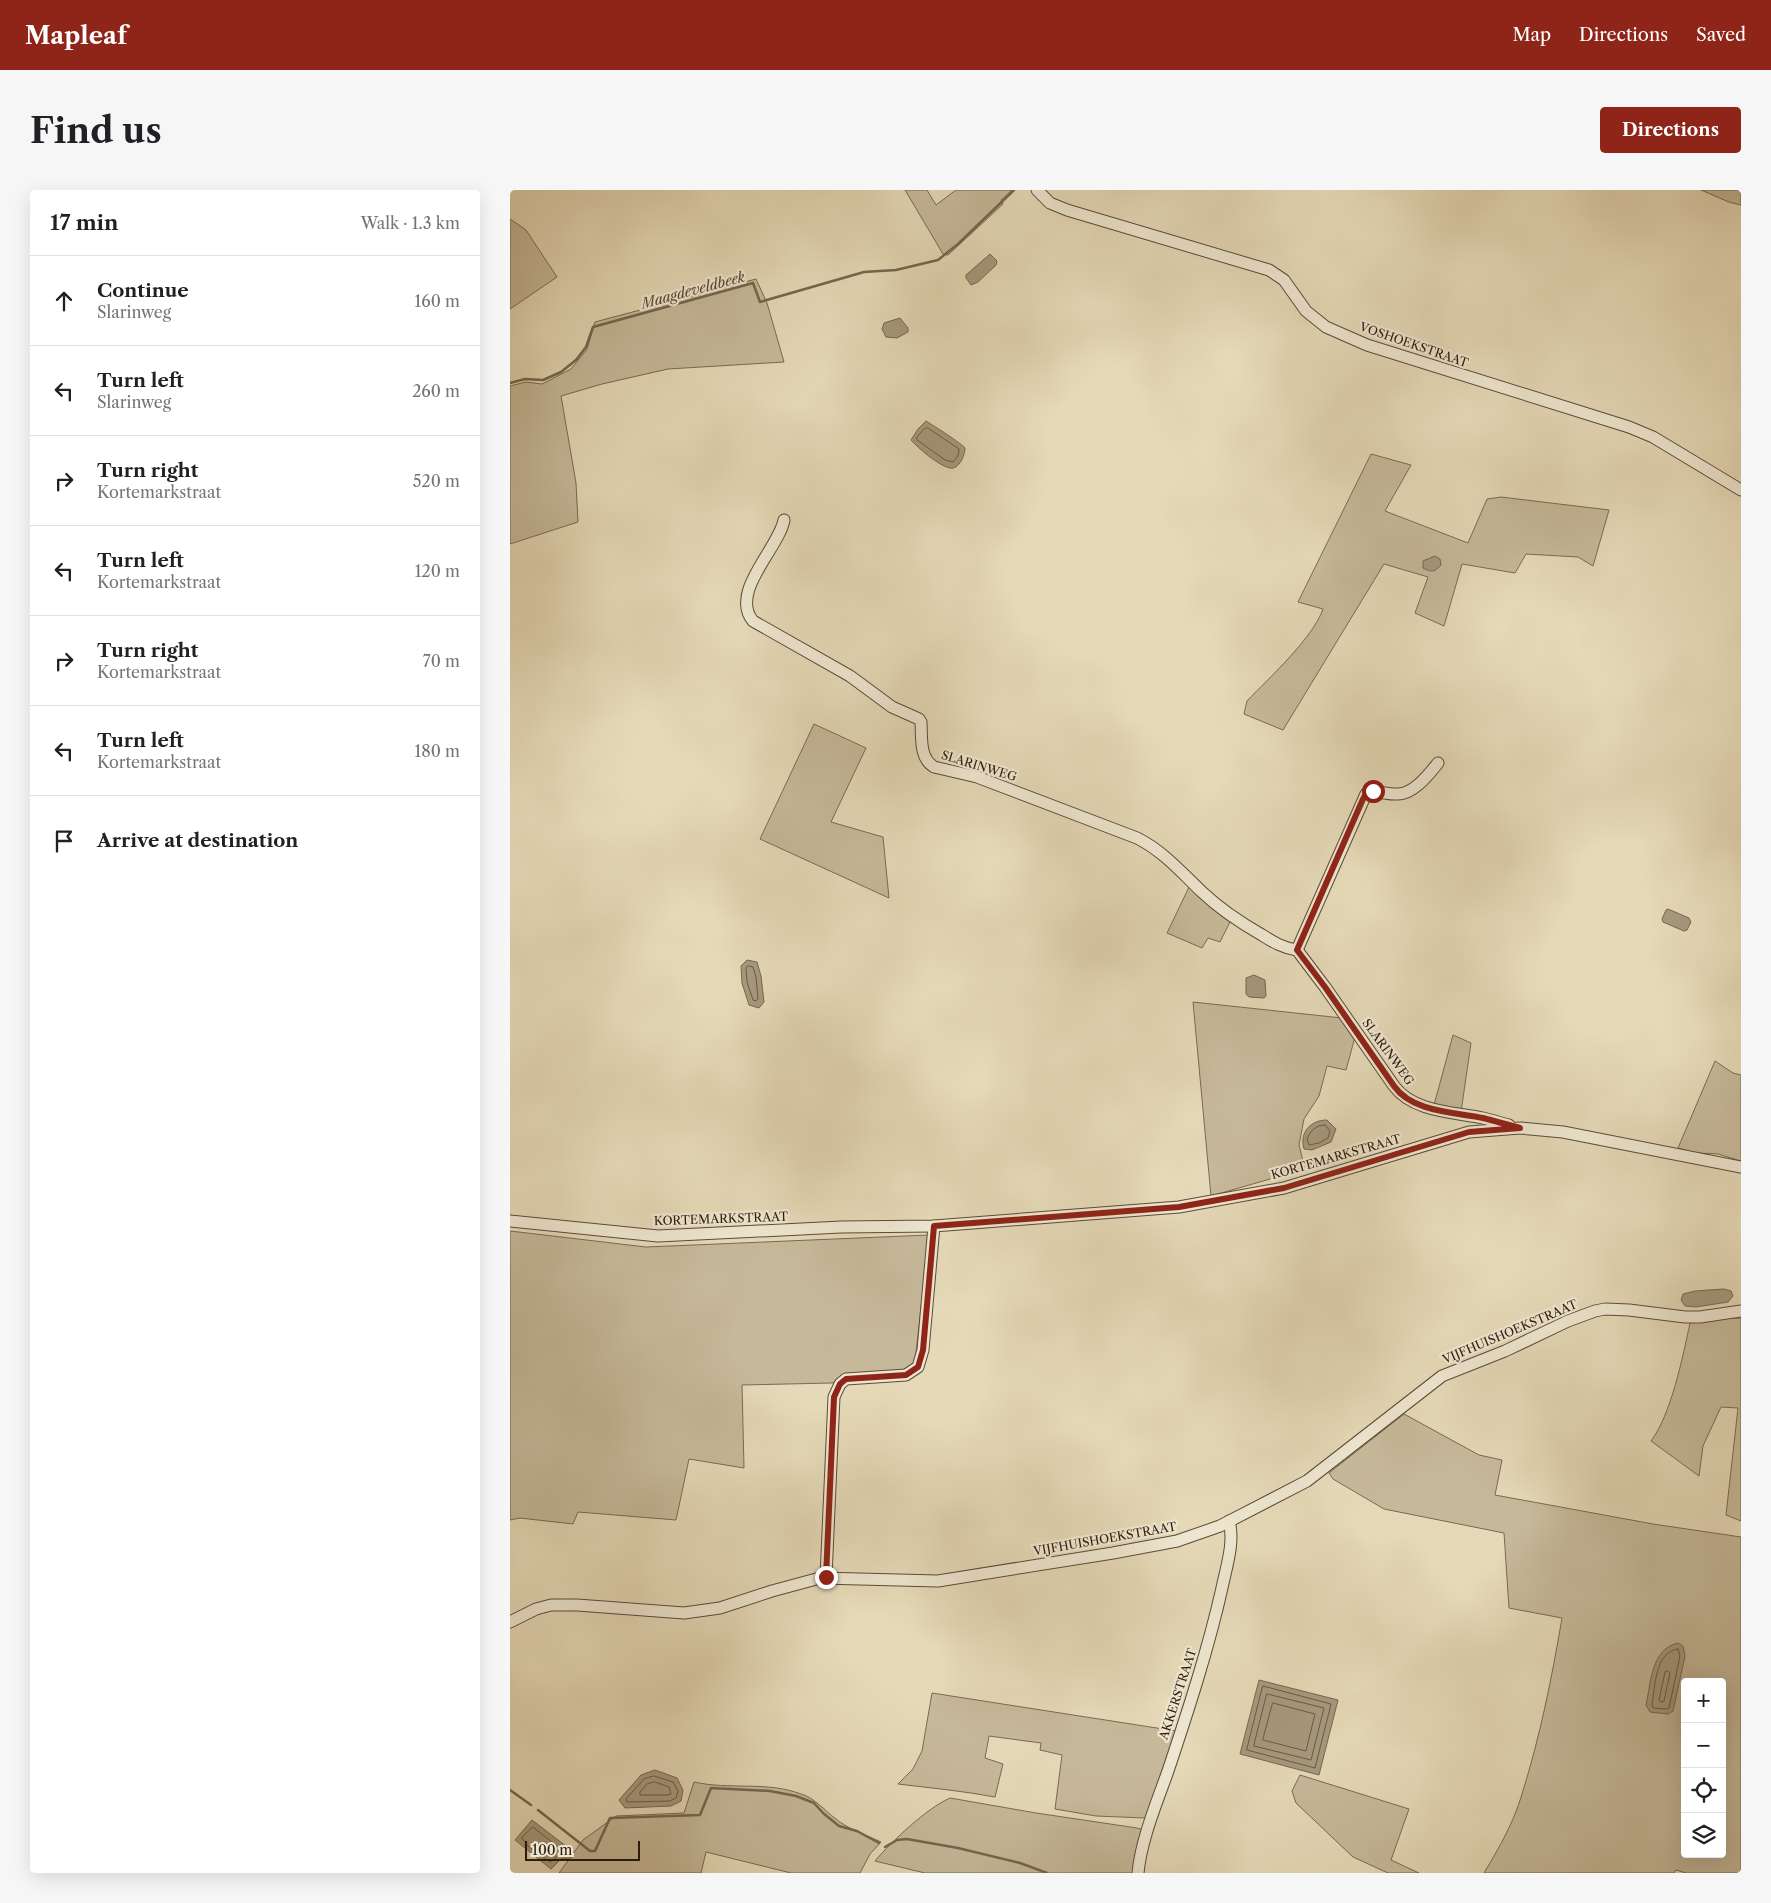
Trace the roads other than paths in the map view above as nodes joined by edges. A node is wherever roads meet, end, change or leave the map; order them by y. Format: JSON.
{"nodes":[{"id":1,"x":1037,"y":190,"type":"edge"},
{"id":2,"x":1741,"y":490,"type":"edge"},
{"id":3,"x":784,"y":520,"type":"dead end"},
{"id":4,"x":1438,"y":763,"type":"dead end"},
{"id":5,"x":1297,"y":950,"type":"junction"},
{"id":6,"x":1520,"y":1128,"type":"junction"},
{"id":7,"x":1741,"y":1167,"type":"edge"},
{"id":8,"x":510,"y":1221,"type":"edge"},
{"id":9,"x":934,"y":1226,"type":"junction"},
{"id":10,"x":1741,"y":1311,"type":"edge"},
{"id":11,"x":1229,"y":1521,"type":"junction"},
{"id":12,"x":826,"y":1577,"type":"junction"},
{"id":13,"x":510,"y":1622,"type":"edge"},
{"id":14,"x":1138,"y":1873,"type":"edge"}],
"edges":[{"from":1,"to":2,"type":"street","name":"VOSHOEKSTRAAT"},
{"from":3,"to":5,"type":"street","name":"SLARINWEG"},
{"from":4,"to":5,"type":"street"},
{"from":5,"to":6,"type":"street","name":"SLARINWEG"},
{"from":6,"to":7,"type":"street","name":"KORTEMARKSTRAAT"},
{"from":6,"to":9,"type":"street","name":"KORTEMARKSTRAAT"},
{"from":8,"to":9,"type":"street","name":"KORTEMARKSTRAAT"},
{"from":9,"to":12,"type":"street"},
{"from":10,"to":11,"type":"street","name":"VIJFHUISHOEKSTRAAT"},
{"from":11,"to":12,"type":"street","name":"VIJFHUISHOEKSTRAAT"},
{"from":11,"to":14,"type":"street","name":"AKKERSTRAAT"},
{"from":12,"to":13,"type":"street","name":"VIJFHUISHOEKSTRAAT"}]}
